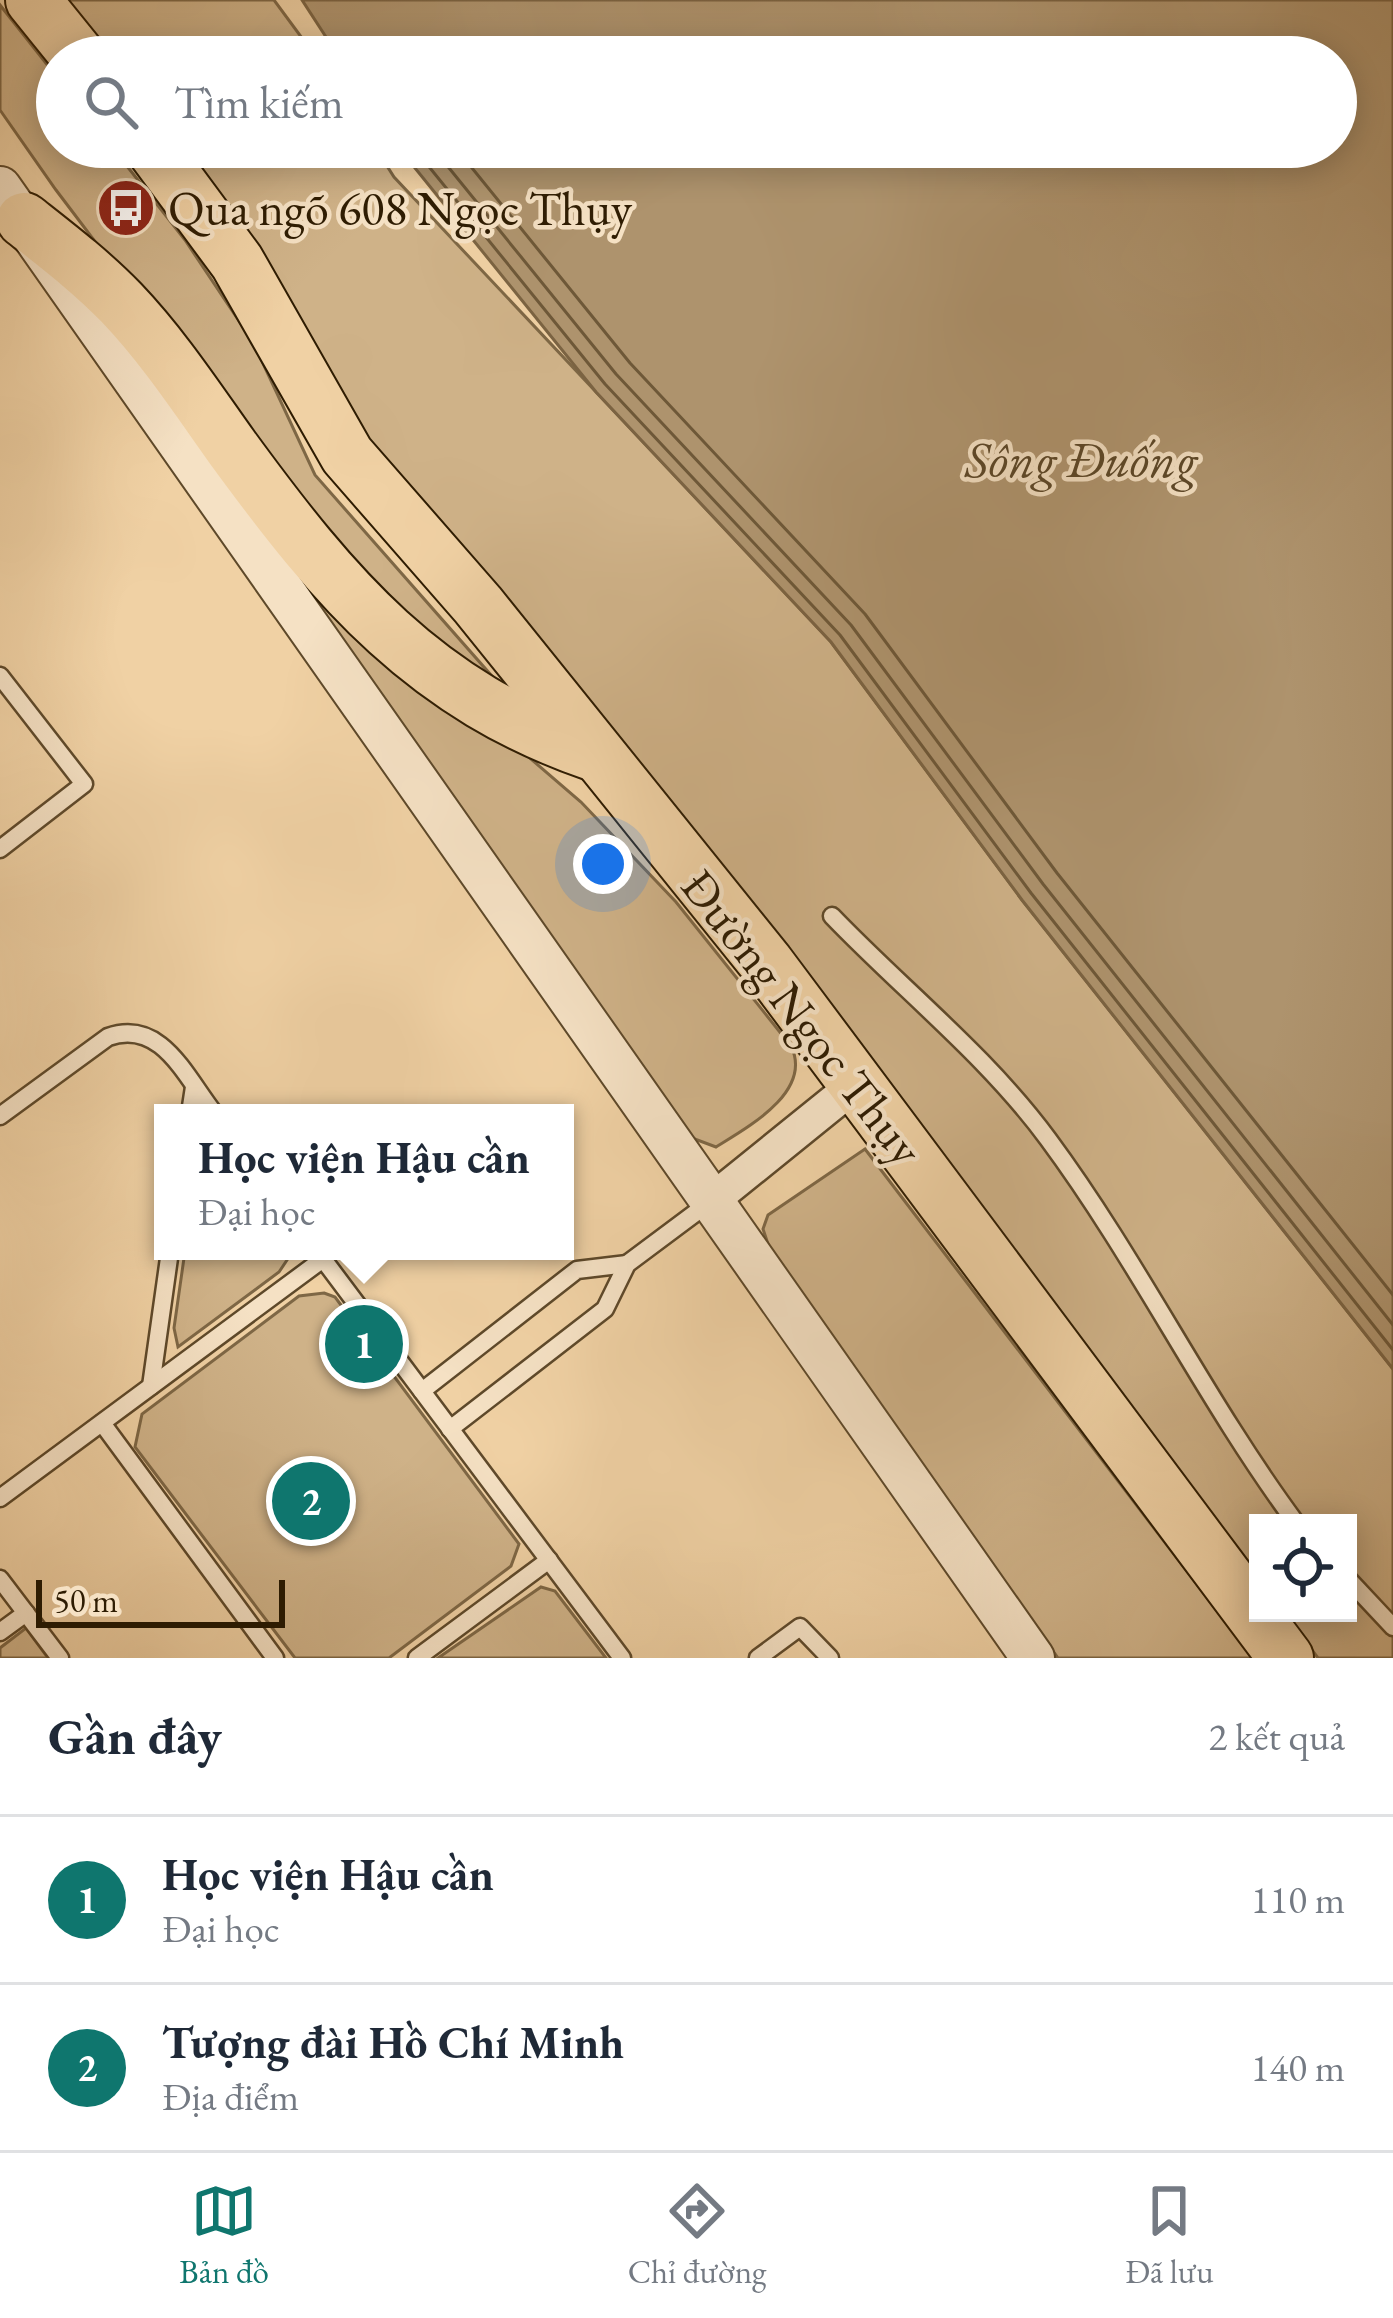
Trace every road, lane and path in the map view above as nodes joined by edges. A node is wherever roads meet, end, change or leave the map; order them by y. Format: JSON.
{"nodes":[{"id":1,"x":33,"y":0,"type":"edge"},
{"id":2,"x":62,"y":36,"type":"edge"},
{"id":3,"x":168,"y":168,"type":"edge"},
{"id":4,"x":6,"y":196,"type":"edge"},
{"id":5,"x":0,"y":676,"type":"edge"},
{"id":6,"x":595,"y":754,"type":"junction"},
{"id":7,"x":0,"y":849,"type":"edge"},
{"id":8,"x":832,"y":916,"type":"dead end"},
{"id":9,"x":856,"y":1084,"type":"junction"},
{"id":10,"x":194,"y":1087,"type":"junction"},
{"id":11,"x":191,"y":1104,"type":"edge"},
{"id":12,"x":207,"y":1104,"type":"edge"},
{"id":13,"x":0,"y":1116,"type":"edge"},
{"id":14,"x":710,"y":1202,"type":"junction"},
{"id":15,"x":169,"y":1260,"type":"edge"},
{"id":16,"x":314,"y":1260,"type":"edge"},
{"id":17,"x":324,"y":1260,"type":"edge"},
{"id":18,"x":626,"y":1264,"type":"junction"},
{"id":19,"x":151,"y":1386,"type":"junction"},
{"id":20,"x":422,"y":1391,"type":"junction"},
{"id":21,"x":102,"y":1423,"type":"junction"},
{"id":22,"x":450,"y":1429,"type":"junction"},
{"id":23,"x":0,"y":1498,"type":"edge"},
{"id":24,"x":1290,"y":1514,"type":"edge"},
{"id":25,"x":549,"y":1560,"type":"junction"},
{"id":26,"x":0,"y":1579,"type":"edge"},
{"id":27,"x":1357,"y":1589,"type":"edge"},
{"id":28,"x":26,"y":1613,"type":"junction"},
{"id":29,"x":1393,"y":1627,"type":"edge"},
{"id":30,"x":0,"y":1632,"type":"edge"},
{"id":31,"x":60,"y":1658,"type":"edge"},
{"id":32,"x":275,"y":1658,"type":"edge"},
{"id":33,"x":417,"y":1658,"type":"edge"},
{"id":34,"x":622,"y":1658,"type":"edge"},
{"id":35,"x":758,"y":1658,"type":"edge"},
{"id":36,"x":830,"y":1658,"type":"edge"},
{"id":37,"x":1033,"y":1658,"type":"edge"},
{"id":38,"x":1286,"y":1658,"type":"edge"}],
"edges":[{"from":1,"to":2,"type":"main road"},
{"from":3,"to":6,"type":"main road","name":"Đường Ngọc Thụy"},
{"from":4,"to":6,"type":"main road"},
{"from":4,"to":14,"type":"street"},
{"from":5,"to":7,"type":"lane"},
{"from":6,"to":9,"type":"main road","name":"Đường Ngọc Thụy"},
{"from":8,"to":24,"type":"lane"},
{"from":9,"to":14,"type":"street"},
{"from":9,"to":38,"type":"main road","name":"Đường Ngọc Thụy"},
{"from":10,"to":11,"type":"lane"},
{"from":10,"to":12,"type":"lane"},
{"from":10,"to":13,"type":"lane"},
{"from":14,"to":18,"type":"lane"},
{"from":14,"to":37,"type":"street"},
{"from":15,"to":19,"type":"lane"},
{"from":16,"to":19,"type":"lane"},
{"from":17,"to":20,"type":"lane"},
{"from":18,"to":20,"type":"lane"},
{"from":18,"to":22,"type":"lane"},
{"from":19,"to":21,"type":"lane"},
{"from":20,"to":22,"type":"lane"},
{"from":21,"to":23,"type":"lane"},
{"from":21,"to":32,"type":"lane"},
{"from":22,"to":25,"type":"lane"},
{"from":25,"to":33,"type":"lane"},
{"from":25,"to":34,"type":"lane"},
{"from":26,"to":28,"type":"lane"},
{"from":27,"to":29,"type":"lane"},
{"from":28,"to":30,"type":"lane"},
{"from":28,"to":31,"type":"lane"},
{"from":35,"to":36,"type":"lane"}]}
